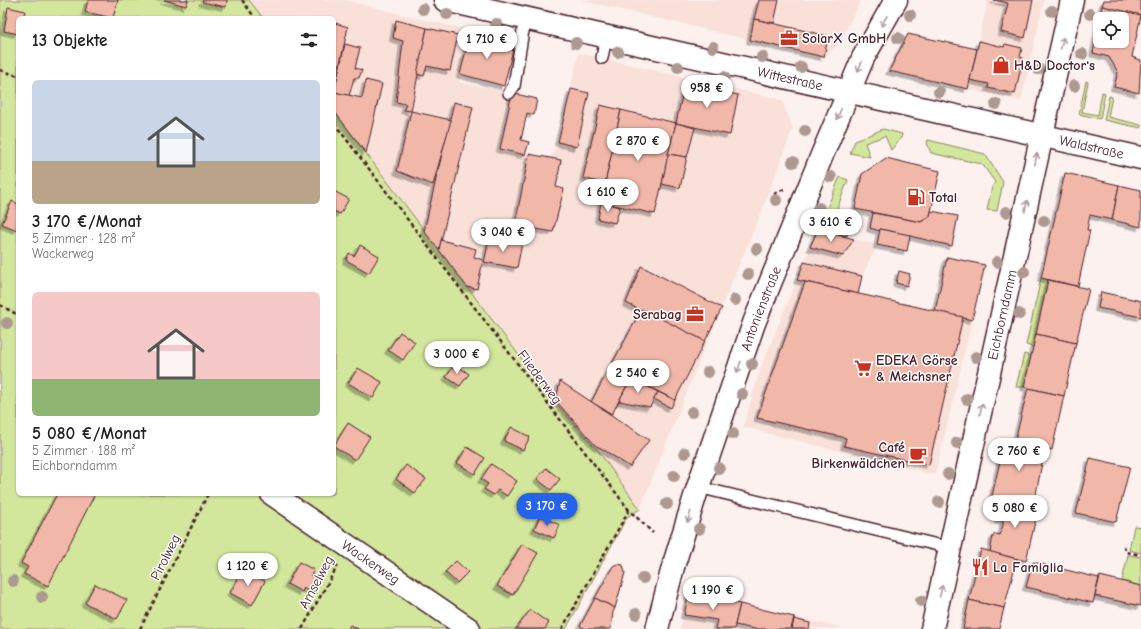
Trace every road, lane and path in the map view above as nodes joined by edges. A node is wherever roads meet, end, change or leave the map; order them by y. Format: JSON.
{"nodes":[{"id":1,"x":242,"y":0,"type":"edge"},
{"id":2,"x":445,"y":0,"type":"edge"},
{"id":3,"x":896,"y":0,"type":"edge"},
{"id":4,"x":1072,"y":0,"type":"edge"},
{"id":5,"x":254,"y":16,"type":"edge"},
{"id":6,"x":525,"y":18,"type":"junction"},
{"id":7,"x":606,"y":37,"type":"junction"},
{"id":8,"x":602,"y":58,"type":"dead end"},
{"id":9,"x":0,"y":70,"type":"edge"},
{"id":10,"x":16,"y":75,"type":"edge"},
{"id":11,"x":849,"y":92,"type":"junction"},
{"id":12,"x":508,"y":93,"type":"dead end"},
{"id":13,"x":336,"y":126,"type":"edge"},
{"id":14,"x":1041,"y":136,"type":"junction"},
{"id":15,"x":1141,"y":158,"type":"edge"},
{"id":16,"x":0,"y":305,"type":"edge"},
{"id":17,"x":16,"y":314,"type":"edge"},
{"id":18,"x":698,"y":487,"type":"junction"},
{"id":19,"x":207,"y":496,"type":"edge"},
{"id":20,"x":275,"y":496,"type":"edge"},
{"id":21,"x":629,"y":510,"type":"junction"},
{"id":22,"x":653,"y":533,"type":"dead end"},
{"id":23,"x":344,"y":542,"type":"junction"},
{"id":24,"x":1124,"y":546,"type":"dead end"},
{"id":25,"x":950,"y":548,"type":"junction"},
{"id":26,"x":1141,"y":555,"type":"edge"},
{"id":27,"x":140,"y":629,"type":"edge"},
{"id":28,"x":302,"y":629,"type":"edge"},
{"id":29,"x":469,"y":629,"type":"edge"},
{"id":30,"x":562,"y":629,"type":"edge"},
{"id":31,"x":657,"y":629,"type":"edge"},
{"id":32,"x":932,"y":629,"type":"edge"}],
"edges":[{"from":1,"to":5,"type":"path"},
{"from":2,"to":6,"type":"main road","name":"Wittestraße"},
{"from":3,"to":11,"type":"main road","name":"Antonienstraße","one_way":true},
{"from":14,"to":4,"type":"main road","name":"Eichborndamm","one_way":true},
{"from":6,"to":7,"type":"main road","name":"Wittestraße"},
{"from":6,"to":12,"type":"lane"},
{"from":7,"to":8,"type":"lane"},
{"from":7,"to":11,"type":"main road","name":"Wittestraße"},
{"from":9,"to":10,"type":"path"},
{"from":11,"to":14,"type":"main road","name":"Wittestraße"},
{"from":11,"to":18,"type":"main road","name":"Antonienstraße","one_way":true},
{"from":13,"to":21,"type":"path","name":"Fliederweg"},
{"from":14,"to":15,"type":"main road","name":"Waldstraße"},
{"from":25,"to":14,"type":"main road","name":"Eichborndamm","one_way":true},
{"from":16,"to":17,"type":"path"},
{"from":18,"to":25,"type":"lane"},
{"from":18,"to":31,"type":"main road","name":"Antonienstraße","one_way":true},
{"from":19,"to":27,"type":"path","name":"Pirolweg"},
{"from":20,"to":23,"type":"main road","name":"Wackerweg"},
{"from":21,"to":22,"type":"path","name":"Fliederweg"},
{"from":21,"to":30,"type":"path"},
{"from":23,"to":28,"type":"path","name":"Amselweg"},
{"from":23,"to":29,"type":"main road","name":"Wackerweg"},
{"from":24,"to":26,"type":"path"},
{"from":32,"to":25,"type":"main road","name":"Eichborndamm","one_way":true}]}
